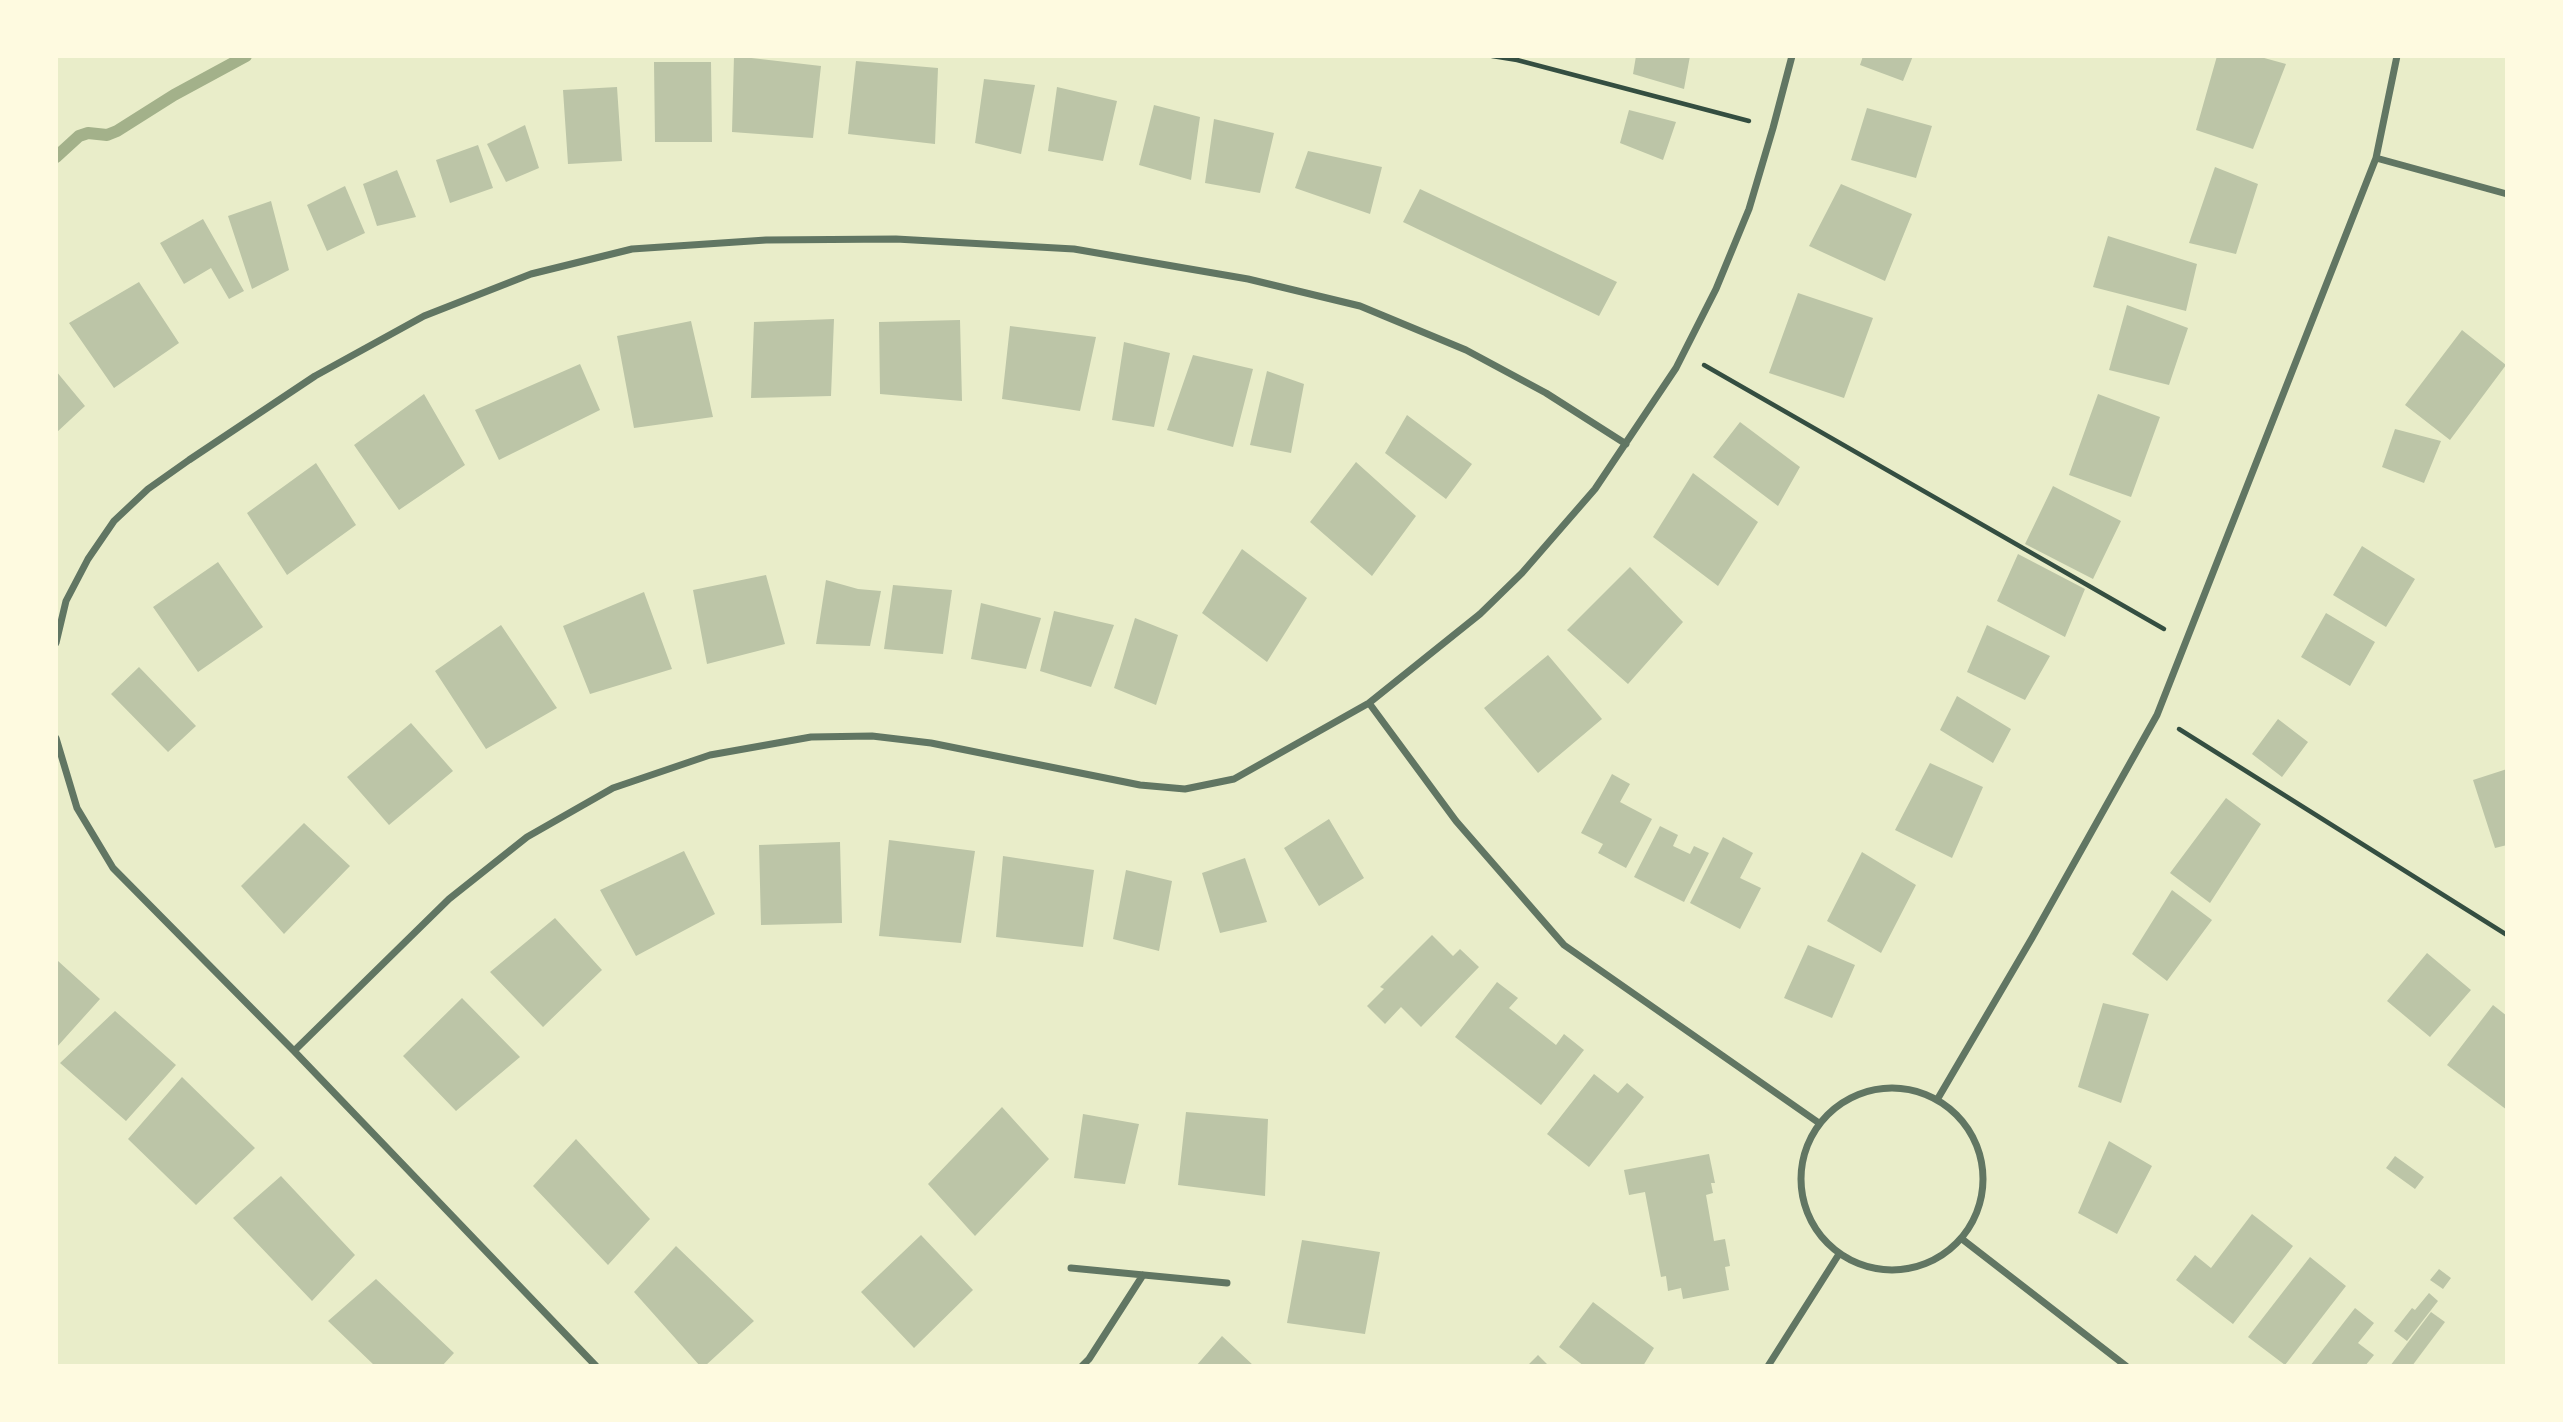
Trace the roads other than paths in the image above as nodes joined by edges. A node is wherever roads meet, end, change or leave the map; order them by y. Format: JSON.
{"nodes":[{"id":1,"x":1792,"y":56,"type":"edge"},
{"id":2,"x":2397,"y":56,"type":"edge"},
{"id":3,"x":2376,"y":158,"type":"junction"},
{"id":4,"x":2507,"y":194,"type":"edge"},
{"id":5,"x":1626,"y":444,"type":"junction"},
{"id":6,"x":56,"y":643,"type":"edge"},
{"id":7,"x":1369,"y":703,"type":"junction"},
{"id":8,"x":56,"y":738,"type":"edge"},
{"id":9,"x":294,"y":1051,"type":"junction"},
{"id":10,"x":1937,"y":1100,"type":"junction"},
{"id":11,"x":1819,"y":1123,"type":"junction"},
{"id":12,"x":1962,"y":1239,"type":"junction"},
{"id":13,"x":1839,"y":1254,"type":"junction"},
{"id":14,"x":1071,"y":1268,"type":"dead end"},
{"id":15,"x":1143,"y":1275,"type":"junction"},
{"id":16,"x":1227,"y":1283,"type":"dead end"},
{"id":17,"x":596,"y":1366,"type":"edge"},
{"id":18,"x":1082,"y":1366,"type":"edge"},
{"id":19,"x":1768,"y":1366,"type":"edge"},
{"id":20,"x":2126,"y":1366,"type":"edge"}],
"edges":[{"from":1,"to":5,"type":"street"},
{"from":2,"to":3,"type":"street"},
{"from":3,"to":4,"type":"street"},
{"from":3,"to":10,"type":"street"},
{"from":5,"to":6,"type":"street"},
{"from":5,"to":7,"type":"street"},
{"from":7,"to":9,"type":"street"},
{"from":7,"to":11,"type":"street"},
{"from":8,"to":9,"type":"street"},
{"from":9,"to":17,"type":"street"},
{"from":10,"to":11,"type":"street"},
{"from":10,"to":12,"type":"street"},
{"from":11,"to":13,"type":"street"},
{"from":12,"to":13,"type":"street"},
{"from":12,"to":20,"type":"street"},
{"from":13,"to":19,"type":"street"},
{"from":14,"to":15,"type":"street"},
{"from":15,"to":16,"type":"street"},
{"from":15,"to":18,"type":"street"}]}
